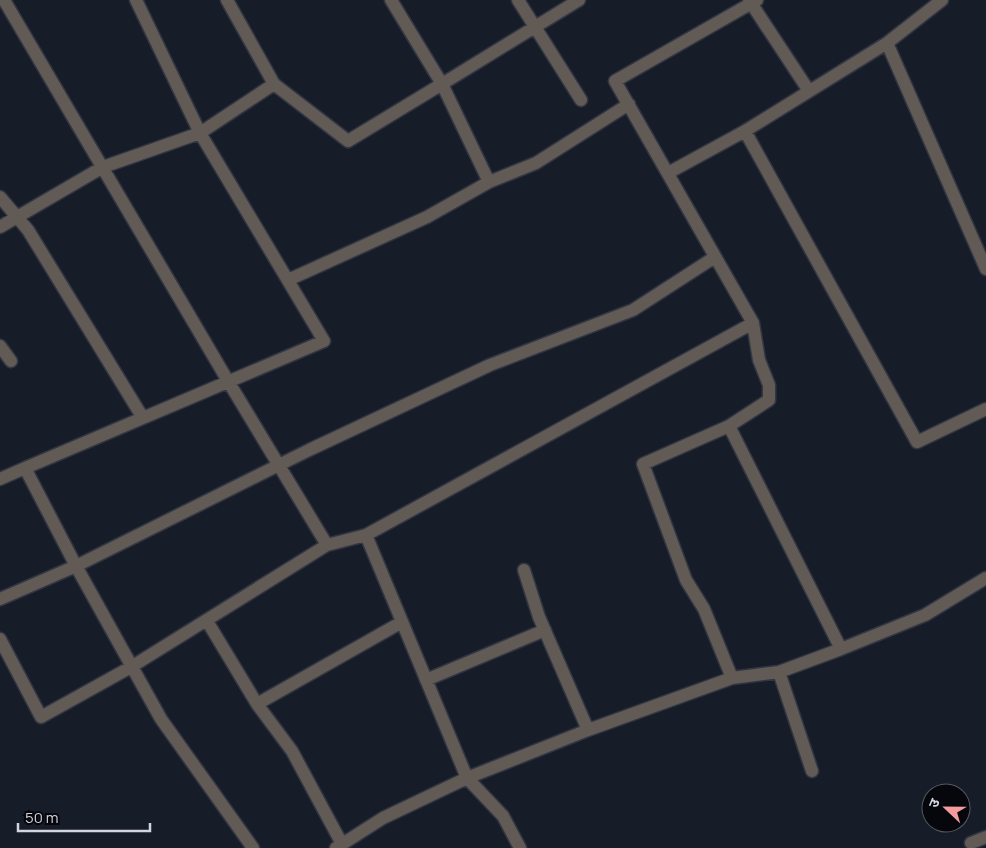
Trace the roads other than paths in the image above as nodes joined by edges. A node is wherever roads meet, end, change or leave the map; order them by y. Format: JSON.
{"nodes":[{"id":1,"x":4,"y":0,"type":"edge"},
{"id":2,"x":136,"y":0,"type":"edge"},
{"id":3,"x":228,"y":0,"type":"edge"},
{"id":4,"x":391,"y":0,"type":"edge"},
{"id":5,"x":518,"y":0,"type":"edge"},
{"id":6,"x":578,"y":0,"type":"edge"},
{"id":7,"x":942,"y":0,"type":"edge"},
{"id":8,"x":752,"y":1,"type":"edge"},
{"id":9,"x":535,"y":28,"type":"junction"},
{"id":10,"x":887,"y":43,"type":"junction"},
{"id":11,"x":274,"y":84,"type":"junction"},
{"id":12,"x":442,"y":84,"type":"junction"},
{"id":13,"x":809,"y":91,"type":"junction"},
{"id":14,"x":581,"y":100,"type":"dead end"},
{"id":15,"x":628,"y":104,"type":"junction"},
{"id":16,"x":745,"y":131,"type":"junction"},
{"id":17,"x":200,"y":133,"type":"junction"},
{"id":18,"x":103,"y":167,"type":"junction"},
{"id":19,"x":668,"y":173,"type":"junction"},
{"id":20,"x":489,"y":182,"type":"junction"},
{"id":21,"x":0,"y":196,"type":"edge"},
{"id":22,"x":15,"y":218,"type":"junction"},
{"id":23,"x":0,"y":227,"type":"edge"},
{"id":24,"x":715,"y":257,"type":"junction"},
{"id":25,"x":986,"y":269,"type":"edge"},
{"id":26,"x":288,"y":280,"type":"junction"},
{"id":27,"x":753,"y":323,"type":"junction"},
{"id":28,"x":0,"y":346,"type":"edge"},
{"id":29,"x":11,"y":362,"type":"dead end"},
{"id":30,"x":228,"y":382,"type":"junction"},
{"id":31,"x":986,"y":409,"type":"edge"},
{"id":32,"x":142,"y":418,"type":"junction"},
{"id":33,"x":729,"y":426,"type":"junction"},
{"id":34,"x":278,"y":465,"type":"junction"},
{"id":35,"x":24,"y":468,"type":"junction"},
{"id":36,"x":0,"y":479,"type":"edge"},
{"id":37,"x":366,"y":535,"type":"junction"},
{"id":38,"x":327,"y":545,"type":"junction"},
{"id":39,"x":76,"y":566,"type":"junction"},
{"id":40,"x":524,"y":570,"type":"dead end"},
{"id":41,"x":986,"y":578,"type":"edge"},
{"id":42,"x":0,"y":599,"type":"edge"},
{"id":43,"x":207,"y":621,"type":"junction"},
{"id":44,"x":402,"y":622,"type":"junction"},
{"id":45,"x":545,"y":630,"type":"junction"},
{"id":46,"x":0,"y":639,"type":"edge"},
{"id":47,"x":841,"y":649,"type":"junction"},
{"id":48,"x":131,"y":667,"type":"junction"},
{"id":49,"x":779,"y":672,"type":"junction"},
{"id":50,"x":732,"y":678,"type":"junction"},
{"id":51,"x":426,"y":680,"type":"junction"},
{"id":52,"x":257,"y":704,"type":"junction"},
{"id":53,"x":588,"y":730,"type":"junction"},
{"id":54,"x":812,"y":771,"type":"dead end"},
{"id":55,"x":467,"y":778,"type":"junction"},
{"id":56,"x":986,"y":837,"type":"edge"},
{"id":57,"x":971,"y":843,"type":"dead end"},
{"id":58,"x":339,"y":846,"type":"edge"},
{"id":59,"x":253,"y":848,"type":"edge"},
{"id":60,"x":520,"y":848,"type":"edge"}],
"edges":[{"from":1,"to":18,"type":"street"},
{"from":2,"to":17,"type":"street"},
{"from":3,"to":11,"type":"street"},
{"from":4,"to":12,"type":"street"},
{"from":5,"to":9,"type":"street"},
{"from":6,"to":9,"type":"street"},
{"from":7,"to":10,"type":"street"},
{"from":8,"to":13,"type":"street"},
{"from":8,"to":15,"type":"street"},
{"from":9,"to":12,"type":"street"},
{"from":9,"to":14,"type":"street"},
{"from":10,"to":13,"type":"street"},
{"from":10,"to":25,"type":"street"},
{"from":11,"to":12,"type":"street"},
{"from":11,"to":17,"type":"street"},
{"from":12,"to":20,"type":"street"},
{"from":13,"to":16,"type":"street"},
{"from":15,"to":19,"type":"street"},
{"from":15,"to":20,"type":"street"},
{"from":16,"to":19,"type":"street"},
{"from":16,"to":31,"type":"street"},
{"from":17,"to":18,"type":"street"},
{"from":17,"to":26,"type":"street"},
{"from":18,"to":22,"type":"street"},
{"from":18,"to":30,"type":"street"},
{"from":19,"to":24,"type":"street"},
{"from":20,"to":26,"type":"street"},
{"from":21,"to":22,"type":"street"},
{"from":22,"to":23,"type":"street"},
{"from":22,"to":32,"type":"street"},
{"from":24,"to":27,"type":"street"},
{"from":24,"to":34,"type":"street"},
{"from":26,"to":30,"type":"street"},
{"from":27,"to":33,"type":"street"},
{"from":27,"to":37,"type":"street"},
{"from":28,"to":29,"type":"street"},
{"from":30,"to":32,"type":"street"},
{"from":30,"to":34,"type":"street"},
{"from":32,"to":35,"type":"street"},
{"from":33,"to":47,"type":"street"},
{"from":33,"to":50,"type":"street"},
{"from":34,"to":38,"type":"street"},
{"from":34,"to":39,"type":"street"},
{"from":35,"to":36,"type":"street"},
{"from":35,"to":39,"type":"street"},
{"from":37,"to":38,"type":"street"},
{"from":37,"to":44,"type":"street"},
{"from":38,"to":43,"type":"street"},
{"from":39,"to":42,"type":"street"},
{"from":39,"to":48,"type":"street"},
{"from":40,"to":45,"type":"street"},
{"from":41,"to":47,"type":"street"},
{"from":43,"to":48,"type":"street"},
{"from":43,"to":52,"type":"street"},
{"from":44,"to":51,"type":"street"},
{"from":44,"to":52,"type":"street"},
{"from":45,"to":51,"type":"street"},
{"from":45,"to":53,"type":"street"},
{"from":46,"to":48,"type":"street"},
{"from":47,"to":49,"type":"street"},
{"from":48,"to":59,"type":"street"},
{"from":49,"to":50,"type":"street"},
{"from":49,"to":54,"type":"street"},
{"from":50,"to":53,"type":"street"},
{"from":51,"to":55,"type":"street"},
{"from":52,"to":58,"type":"street"},
{"from":53,"to":55,"type":"street"},
{"from":55,"to":58,"type":"street"},
{"from":55,"to":60,"type":"street"},
{"from":56,"to":57,"type":"street"}]}
